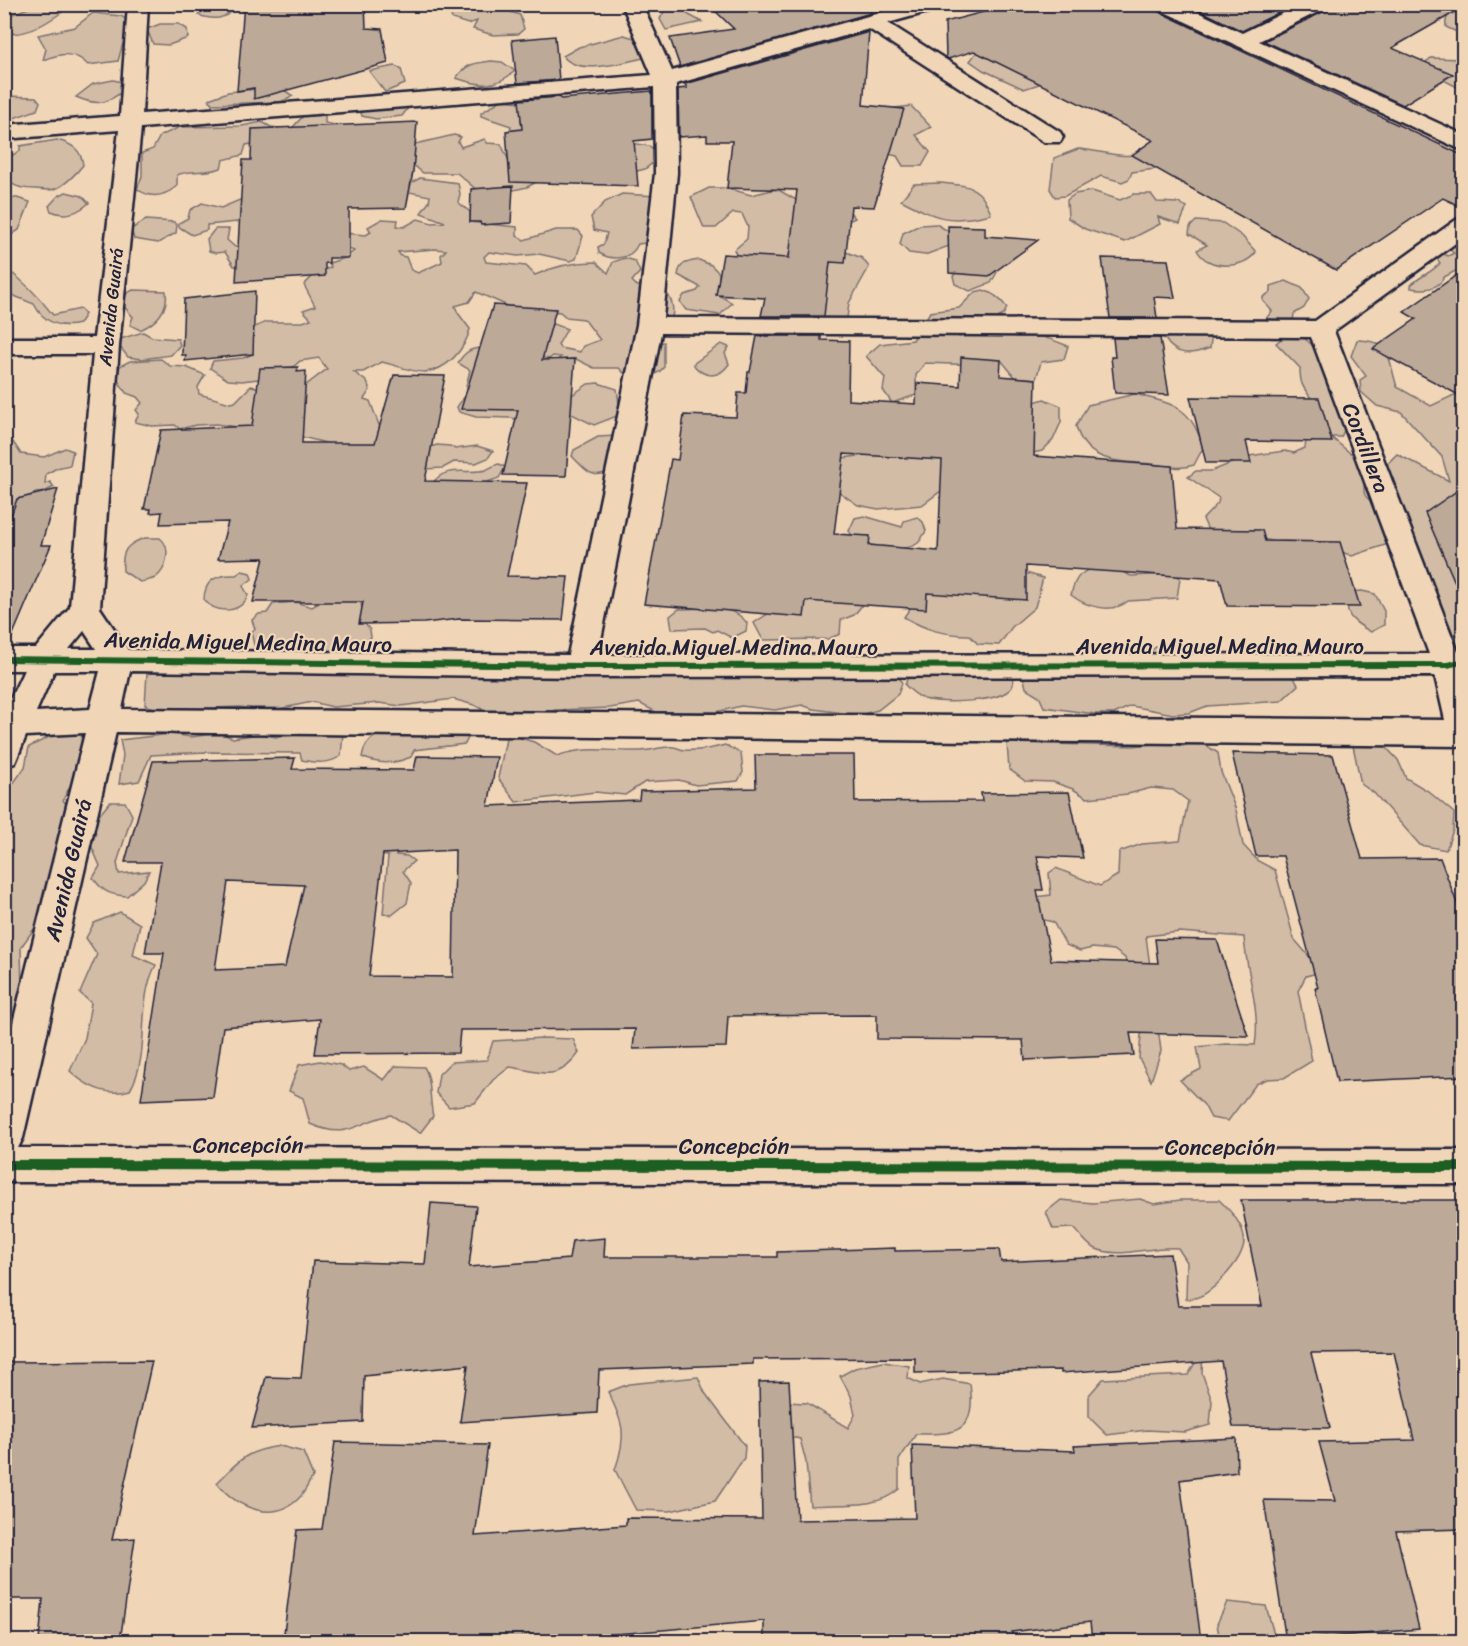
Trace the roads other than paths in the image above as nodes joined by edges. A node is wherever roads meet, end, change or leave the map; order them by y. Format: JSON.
{"nodes":[{"id":1,"x":138,"y":4,"type":"edge"},
{"id":2,"x":632,"y":4,"type":"edge"},
{"id":3,"x":935,"y":4,"type":"edge"},
{"id":4,"x":1163,"y":4,"type":"edge"},
{"id":5,"x":1319,"y":4,"type":"edge"},
{"id":6,"x":872,"y":22,"type":"junction"},
{"id":7,"x":1242,"y":41,"type":"junction"},
{"id":8,"x":665,"y":80,"type":"junction"},
{"id":9,"x":131,"y":120,"type":"junction"},
{"id":10,"x":4,"y":132,"type":"edge"},
{"id":11,"x":1052,"y":137,"type":"dead end"},
{"id":12,"x":1464,"y":144,"type":"edge"},
{"id":13,"x":1464,"y":225,"type":"edge"},
{"id":14,"x":650,"y":325,"type":"junction"},
{"id":15,"x":1321,"y":329,"type":"junction"},
{"id":16,"x":4,"y":346,"type":"edge"},
{"id":17,"x":106,"y":346,"type":"junction"},
{"id":18,"x":85,"y":609,"type":"junction"},
{"id":19,"x":44,"y":658,"type":"junction"},
{"id":20,"x":4,"y":659,"type":"edge"},
{"id":21,"x":118,"y":659,"type":"junction"},
{"id":22,"x":1456,"y":663,"type":"edge"},
{"id":23,"x":581,"y":666,"type":"junction"},
{"id":24,"x":103,"y":720,"type":"junction"},
{"id":25,"x":9,"y":725,"type":"edge"},
{"id":26,"x":1463,"y":732,"type":"edge"},
{"id":27,"x":4,"y":755,"type":"edge"},
{"id":28,"x":4,"y":1138,"type":"edge"},
{"id":29,"x":4,"y":1165,"type":"edge"},
{"id":30,"x":1464,"y":1167,"type":"edge"}],
"edges":[{"from":1,"to":9,"type":"street","name":"Avenida Guairá"},
{"from":2,"to":8,"type":"street"},
{"from":3,"to":6,"type":"street"},
{"from":4,"to":7,"type":"street"},
{"from":5,"to":7,"type":"street"},
{"from":6,"to":8,"type":"street"},
{"from":6,"to":11,"type":"street"},
{"from":7,"to":12,"type":"street"},
{"from":8,"to":9,"type":"street"},
{"from":8,"to":14,"type":"street"},
{"from":9,"to":10,"type":"street"},
{"from":9,"to":17,"type":"street","name":"Avenida Guairá"},
{"from":13,"to":15,"type":"street"},
{"from":14,"to":15,"type":"street"},
{"from":14,"to":23,"type":"street"},
{"from":15,"to":22,"type":"street","name":"Cordillera"},
{"from":16,"to":17,"type":"street"},
{"from":17,"to":18,"type":"street","name":"Avenida Guairá"},
{"from":18,"to":19,"type":"street"},
{"from":18,"to":21,"type":"street"},
{"from":19,"to":20,"type":"street","name":"Avenida Miguel Medina Mauro"},
{"from":19,"to":21,"type":"street","name":"Avenida Miguel Medina Mauro"},
{"from":19,"to":25,"type":"street"},
{"from":21,"to":23,"type":"street","name":"Avenida Miguel Medina Mauro"},
{"from":21,"to":24,"type":"street","name":"Avenida Guairá"},
{"from":22,"to":23,"type":"street","name":"Avenida Miguel Medina Mauro"},
{"from":22,"to":26,"type":"street","name":"Cordillera"},
{"from":24,"to":25,"type":"street"},
{"from":24,"to":26,"type":"street"},
{"from":24,"to":28,"type":"street","name":"Avenida Guairá"},
{"from":25,"to":27,"type":"street"},
{"from":29,"to":30,"type":"street","name":"Concepción"}]}
